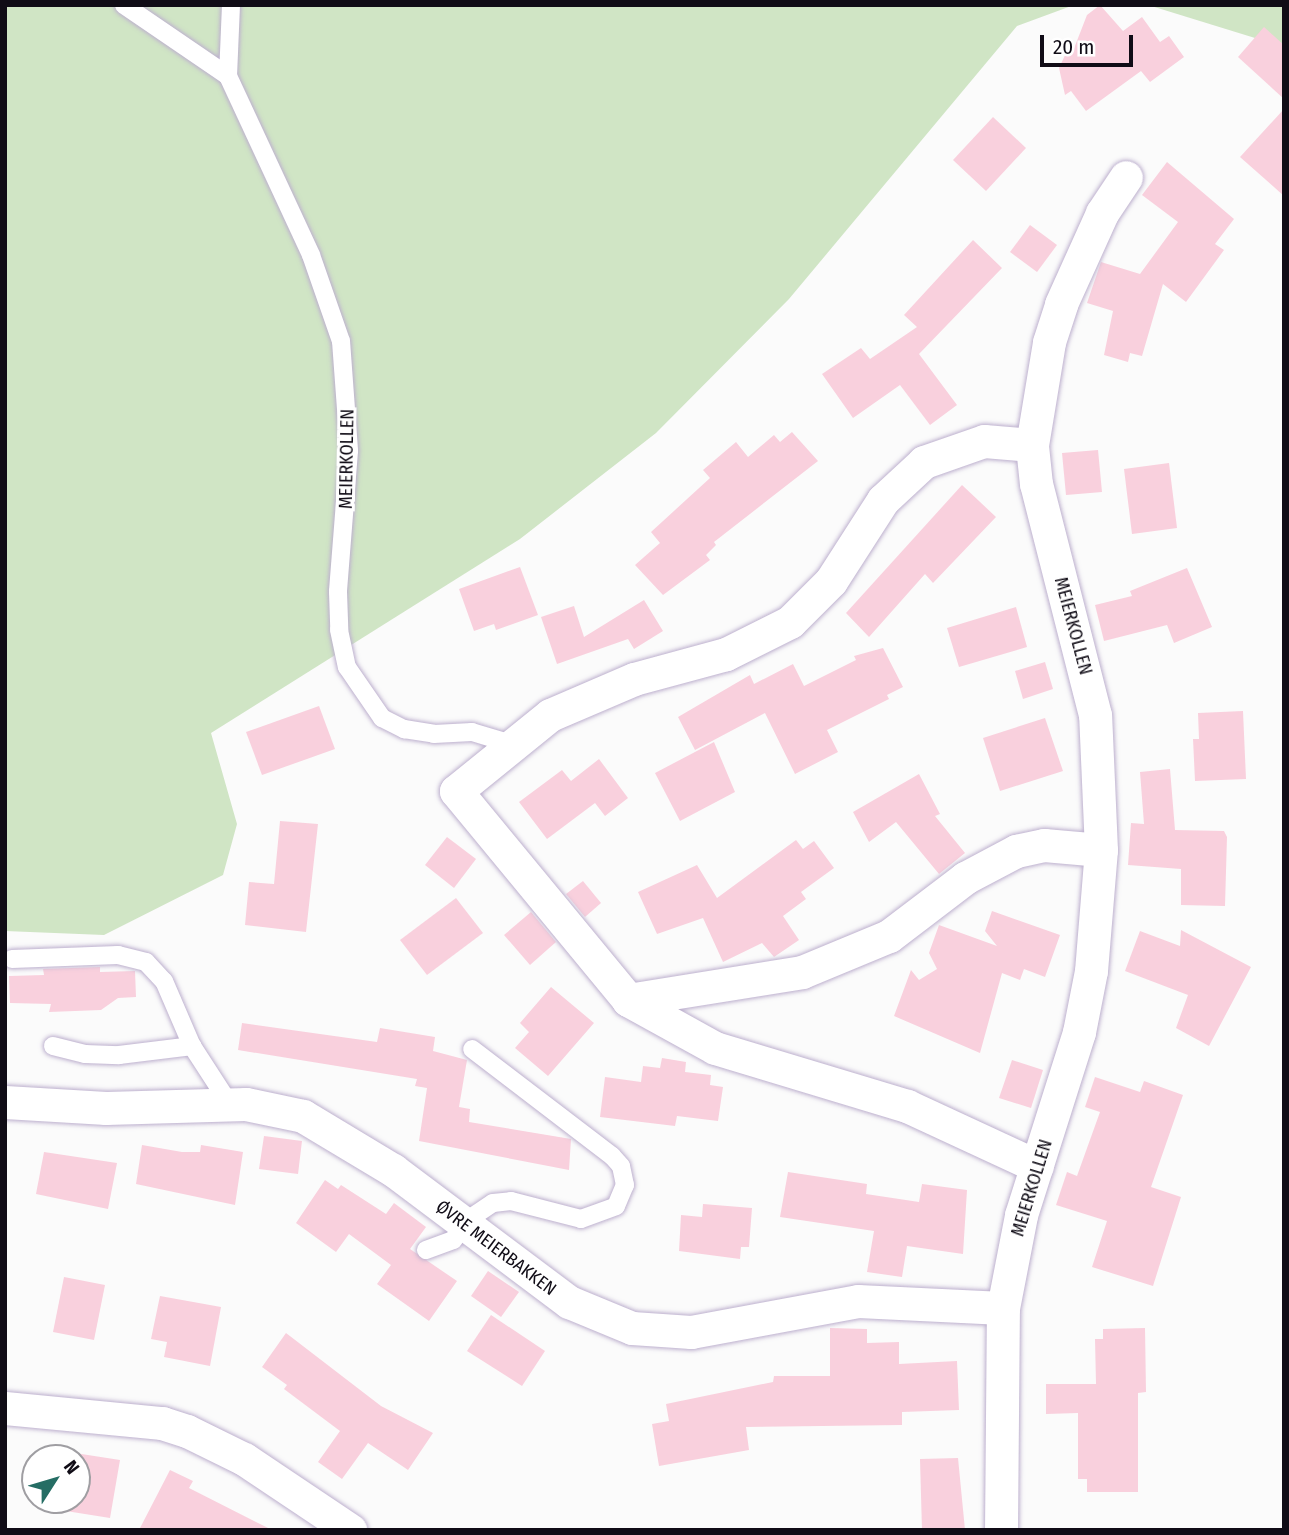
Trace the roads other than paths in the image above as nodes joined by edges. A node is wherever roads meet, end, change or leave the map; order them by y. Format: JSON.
{"nodes":[{"id":1,"x":124,"y":5,"type":"edge"},
{"id":2,"x":231,"y":5,"type":"edge"},
{"id":3,"x":228,"y":76,"type":"junction"},
{"id":4,"x":1126,"y":177,"type":"dead end"},
{"id":5,"x":1032,"y":445,"type":"junction"},
{"id":6,"x":512,"y":744,"type":"junction"},
{"id":7,"x":1101,"y":850,"type":"junction"},
{"id":8,"x":12,"y":959,"type":"dead end"},
{"id":9,"x":628,"y":1000,"type":"junction"},
{"id":10,"x":192,"y":1045,"type":"junction"},
{"id":11,"x":53,"y":1046,"type":"dead end"},
{"id":12,"x":472,"y":1049,"type":"dead end"},
{"id":13,"x":5,"y":1102,"type":"edge"},
{"id":14,"x":229,"y":1103,"type":"junction"},
{"id":15,"x":1037,"y":1166,"type":"junction"},
{"id":16,"x":466,"y":1227,"type":"junction"},
{"id":17,"x":426,"y":1250,"type":"dead end"},
{"id":18,"x":1003,"y":1308,"type":"junction"},
{"id":19,"x":5,"y":1408,"type":"edge"},
{"id":20,"x":350,"y":1530,"type":"edge"},
{"id":21,"x":1001,"y":1530,"type":"edge"}],
"edges":[{"from":1,"to":3,"type":"lane"},
{"from":2,"to":3,"type":"lane","name":"MEIERKOLLEN"},
{"from":3,"to":6,"type":"lane","name":"MEIERKOLLEN"},
{"from":4,"to":5,"type":"street","name":"MEIERKOLLEN"},
{"from":5,"to":6,"type":"street"},
{"from":5,"to":7,"type":"street","name":"MEIERKOLLEN"},
{"from":6,"to":9,"type":"street"},
{"from":7,"to":9,"type":"street"},
{"from":7,"to":15,"type":"street","name":"MEIERKOLLEN"},
{"from":8,"to":10,"type":"lane"},
{"from":9,"to":15,"type":"street"},
{"from":10,"to":11,"type":"lane"},
{"from":10,"to":14,"type":"lane"},
{"from":12,"to":16,"type":"lane"},
{"from":13,"to":14,"type":"street","name":"ØVRE MEIERBAKKEN"},
{"from":14,"to":16,"type":"street","name":"ØVRE MEIERBAKKEN"},
{"from":15,"to":18,"type":"street","name":"MEIERKOLLEN"},
{"from":16,"to":17,"type":"lane"},
{"from":16,"to":18,"type":"street","name":"ØVRE MEIERBAKKEN"},
{"from":18,"to":21,"type":"street","name":"MEIERKOLLEN"},
{"from":19,"to":20,"type":"street"}]}
